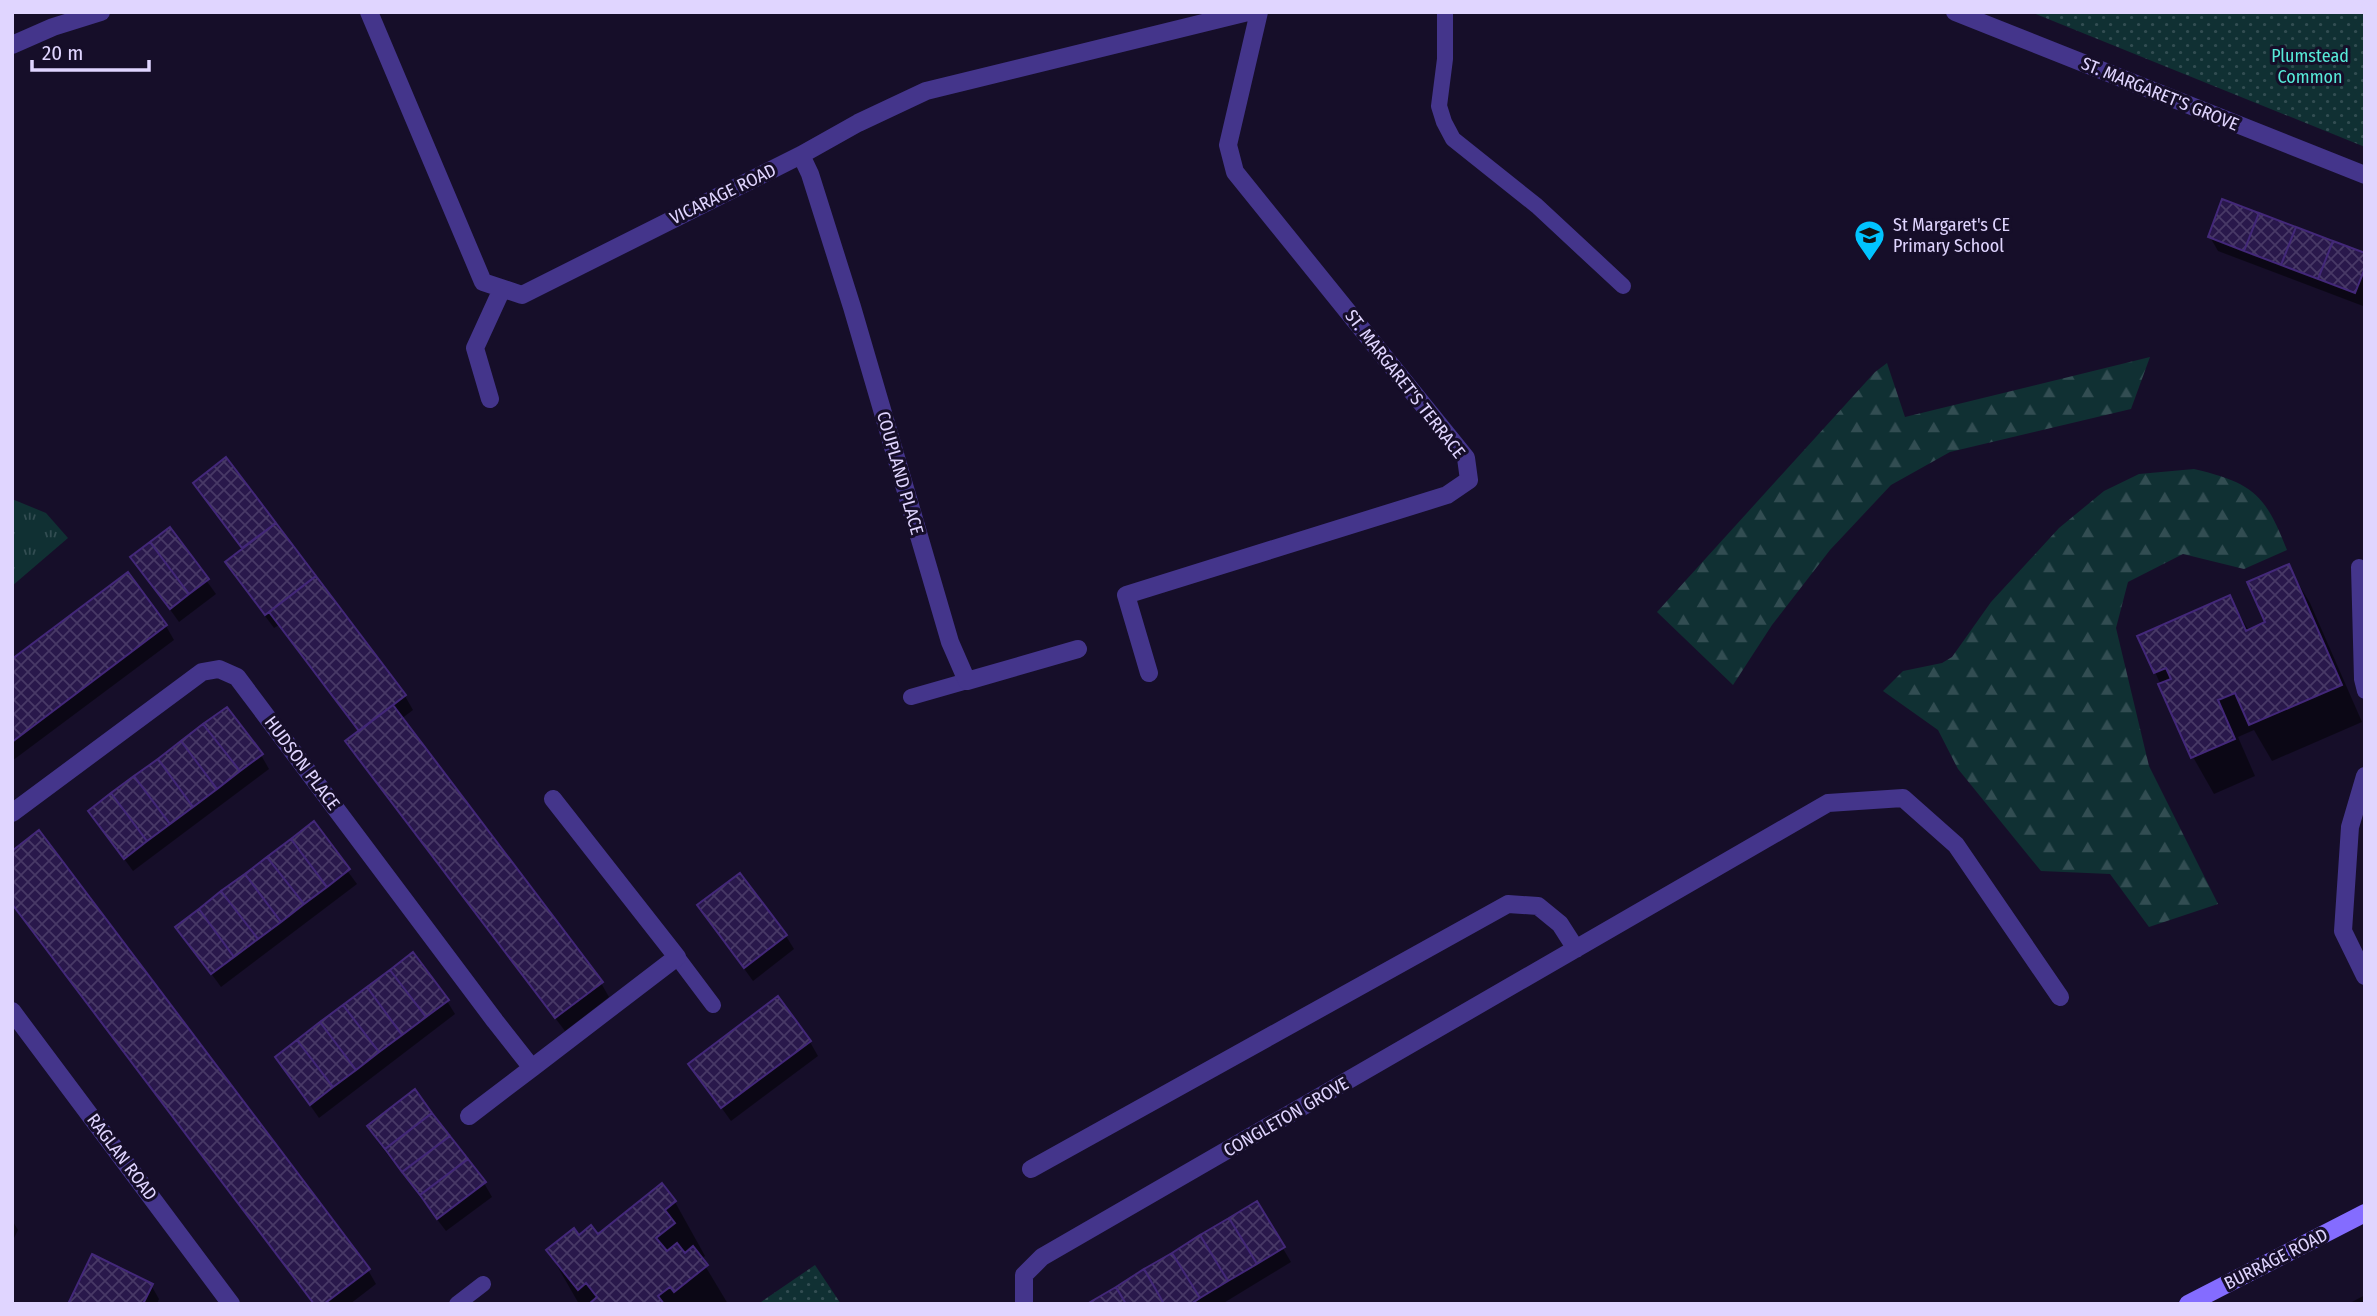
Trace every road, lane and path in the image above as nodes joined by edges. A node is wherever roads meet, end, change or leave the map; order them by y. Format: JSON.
{"nodes":[{"id":1,"x":101,"y":12,"type":"edge"},
{"id":2,"x":369,"y":12,"type":"edge"},
{"id":3,"x":1248,"y":12,"type":"edge"},
{"id":4,"x":1259,"y":12,"type":"edge"},
{"id":5,"x":1445,"y":12,"type":"edge"},
{"id":6,"x":1955,"y":12,"type":"edge"},
{"id":7,"x":12,"y":45,"type":"edge"},
{"id":8,"x":801,"y":155,"type":"junction"},
{"id":9,"x":2365,"y":175,"type":"edge"},
{"id":10,"x":1623,"y":286,"type":"dead end"},
{"id":11,"x":502,"y":289,"type":"junction"},
{"id":12,"x":490,"y":399,"type":"dead end"},
{"id":13,"x":2359,"y":567,"type":"dead end"},
{"id":14,"x":1078,"y":649,"type":"dead end"},
{"id":15,"x":1149,"y":673,"type":"dead end"},
{"id":16,"x":967,"y":681,"type":"junction"},
{"id":17,"x":2365,"y":691,"type":"edge"},
{"id":18,"x":911,"y":697,"type":"dead end"},
{"id":19,"x":2365,"y":776,"type":"edge"},
{"id":20,"x":553,"y":799,"type":"dead end"},
{"id":21,"x":12,"y":813,"type":"edge"},
{"id":22,"x":1576,"y":949,"type":"junction"},
{"id":23,"x":677,"y":957,"type":"junction"},
{"id":24,"x":2365,"y":976,"type":"edge"},
{"id":25,"x":2060,"y":997,"type":"dead end"},
{"id":26,"x":713,"y":1005,"type":"dead end"},
{"id":27,"x":15,"y":1020,"type":"edge"},
{"id":28,"x":532,"y":1068,"type":"junction"},
{"id":29,"x":469,"y":1116,"type":"dead end"},
{"id":30,"x":1031,"y":1169,"type":"dead end"},
{"id":31,"x":2365,"y":1213,"type":"edge"},
{"id":32,"x":483,"y":1284,"type":"dead end"},
{"id":33,"x":231,"y":1304,"type":"edge"},
{"id":34,"x":457,"y":1304,"type":"edge"},
{"id":35,"x":1024,"y":1304,"type":"edge"},
{"id":36,"x":2188,"y":1304,"type":"edge"}],
"edges":[{"from":1,"to":7,"type":"street"},
{"from":2,"to":11,"type":"street"},
{"from":3,"to":8,"type":"street","name":"VICARAGE ROAD"},
{"from":4,"to":15,"type":"street","name":"ST. MARGARET'S TERRACE"},
{"from":5,"to":10,"type":"lane"},
{"from":6,"to":9,"type":"street","name":"ST. MARGARET'S GROVE"},
{"from":8,"to":11,"type":"street","name":"VICARAGE ROAD"},
{"from":8,"to":16,"type":"street","name":"COUPLAND PLACE"},
{"from":11,"to":12,"type":"street"},
{"from":13,"to":17,"type":"lane"},
{"from":14,"to":16,"type":"street"},
{"from":16,"to":18,"type":"lane"},
{"from":19,"to":24,"type":"street"},
{"from":20,"to":23,"type":"street"},
{"from":21,"to":28,"type":"street","name":"HUDSON PLACE"},
{"from":22,"to":25,"type":"street","name":"CONGLETON GROVE"},
{"from":22,"to":30,"type":"street"},
{"from":22,"to":35,"type":"street","name":"CONGLETON GROVE"},
{"from":23,"to":26,"type":"lane"},
{"from":23,"to":28,"type":"street"},
{"from":27,"to":33,"type":"street","name":"RAGLAN ROAD"},
{"from":28,"to":29,"type":"street"},
{"from":31,"to":36,"type":"street","name":"BURRAGE ROAD"},
{"from":32,"to":34,"type":"lane"}]}
